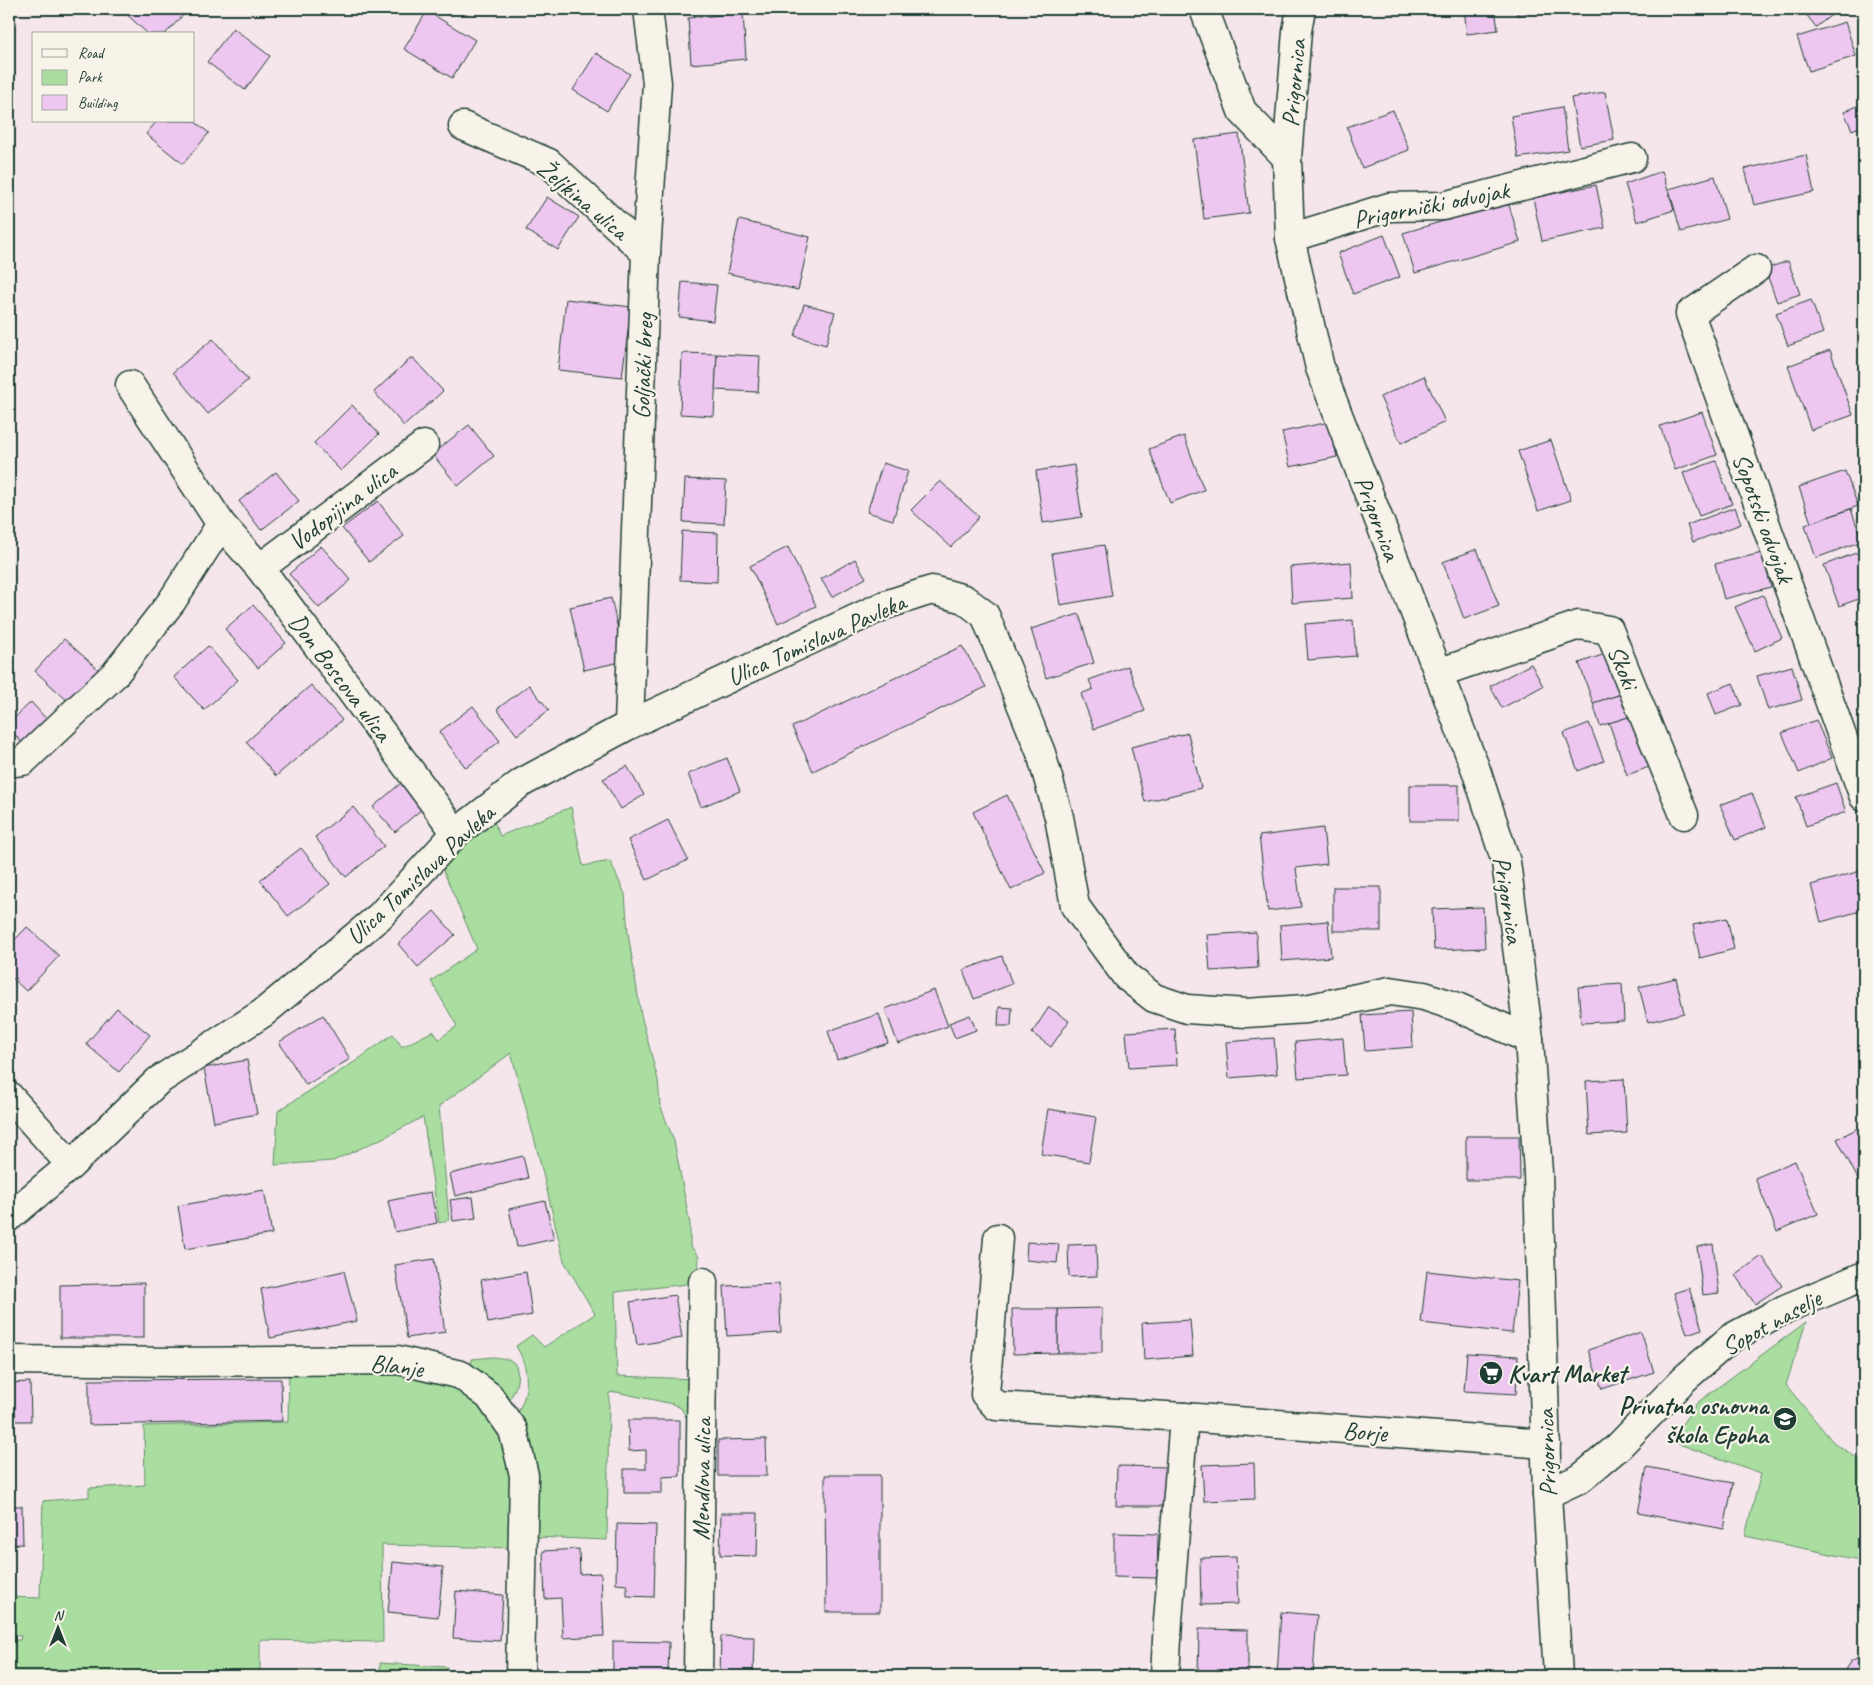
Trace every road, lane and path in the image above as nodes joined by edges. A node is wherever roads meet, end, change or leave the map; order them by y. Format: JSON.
{"nodes":[{"id":1,"x":648,"y":9,"type":"edge"},
{"id":2,"x":1204,"y":9,"type":"edge"},
{"id":3,"x":1301,"y":9,"type":"edge"},
{"id":4,"x":463,"y":126,"type":"dead end"},
{"id":5,"x":1287,"y":158,"type":"junction"},
{"id":6,"x":1632,"y":158,"type":"dead end"},
{"id":7,"x":1290,"y":238,"type":"junction"},
{"id":8,"x":646,"y":253,"type":"junction"},
{"id":9,"x":1756,"y":268,"type":"dead end"},
{"id":10,"x":130,"y":385,"type":"dead end"},
{"id":11,"x":424,"y":445,"type":"dead end"},
{"id":12,"x":221,"y":524,"type":"junction"},
{"id":13,"x":260,"y":568,"type":"junction"},
{"id":14,"x":1438,"y":673,"type":"junction"},
{"id":15,"x":629,"y":725,"type":"junction"},
{"id":16,"x":9,"y":763,"type":"edge"},
{"id":17,"x":1864,"y":797,"type":"edge"},
{"id":18,"x":1684,"y":815,"type":"dead end"},
{"id":19,"x":456,"y":833,"type":"junction"},
{"id":20,"x":1529,"y":1039,"type":"junction"},
{"id":21,"x":9,"y":1096,"type":"edge"},
{"id":22,"x":71,"y":1165,"type":"junction"},
{"id":23,"x":9,"y":1217,"type":"edge"},
{"id":24,"x":998,"y":1238,"type":"dead end"},
{"id":25,"x":1864,"y":1276,"type":"edge"},
{"id":26,"x":704,"y":1282,"type":"dead end"},
{"id":27,"x":9,"y":1360,"type":"edge"},
{"id":28,"x":1184,"y":1417,"type":"junction"},
{"id":29,"x":1546,"y":1444,"type":"junction"},
{"id":30,"x":1547,"y":1494,"type":"junction"},
{"id":31,"x":520,"y":1676,"type":"edge"},
{"id":32,"x":698,"y":1676,"type":"edge"},
{"id":33,"x":1165,"y":1676,"type":"edge"},
{"id":34,"x":1558,"y":1676,"type":"edge"}],
"edges":[{"from":1,"to":8,"type":"street","name":"Goljački breg"},
{"from":2,"to":5,"type":"street","name":"Prigornica"},
{"from":3,"to":5,"type":"street","name":"Prigornica"},
{"from":4,"to":8,"type":"street","name":"Željkina ulica"},
{"from":5,"to":7,"type":"street","name":"Prigornica"},
{"from":6,"to":7,"type":"street","name":"Prigornički odvojak"},
{"from":7,"to":14,"type":"street","name":"Prigornica"},
{"from":8,"to":15,"type":"street","name":"Goljački breg"},
{"from":9,"to":17,"type":"street","name":"Sopotski odvojak"},
{"from":10,"to":12,"type":"street","name":"Don Boscova ulica"},
{"from":11,"to":13,"type":"street","name":"Vodopijina ulica"},
{"from":12,"to":13,"type":"street","name":"Don Boscova ulica"},
{"from":12,"to":16,"type":"street"},
{"from":13,"to":19,"type":"street","name":"Don Boscova ulica"},
{"from":14,"to":18,"type":"street","name":"Skoki"},
{"from":14,"to":20,"type":"street","name":"Prigornica"},
{"from":15,"to":19,"type":"street","name":"Ulica Tomislava Pavleka"},
{"from":15,"to":20,"type":"street","name":"Ulica Tomislava Pavleka"},
{"from":19,"to":22,"type":"street","name":"Ulica Tomislava Pavleka"},
{"from":20,"to":29,"type":"street","name":"Prigornica"},
{"from":21,"to":22,"type":"street"},
{"from":22,"to":23,"type":"street","name":"Ulica Tomislava Pavleka"},
{"from":24,"to":28,"type":"street","name":"Borje"},
{"from":25,"to":30,"type":"street","name":"Sopot naselje"},
{"from":26,"to":32,"type":"street","name":"Mendlova ulica"},
{"from":27,"to":31,"type":"street","name":"Blanje"},
{"from":28,"to":29,"type":"street","name":"Borje"},
{"from":28,"to":33,"type":"street"},
{"from":29,"to":30,"type":"street","name":"Prigornica"},
{"from":30,"to":34,"type":"street","name":"Prigornica"}]}
